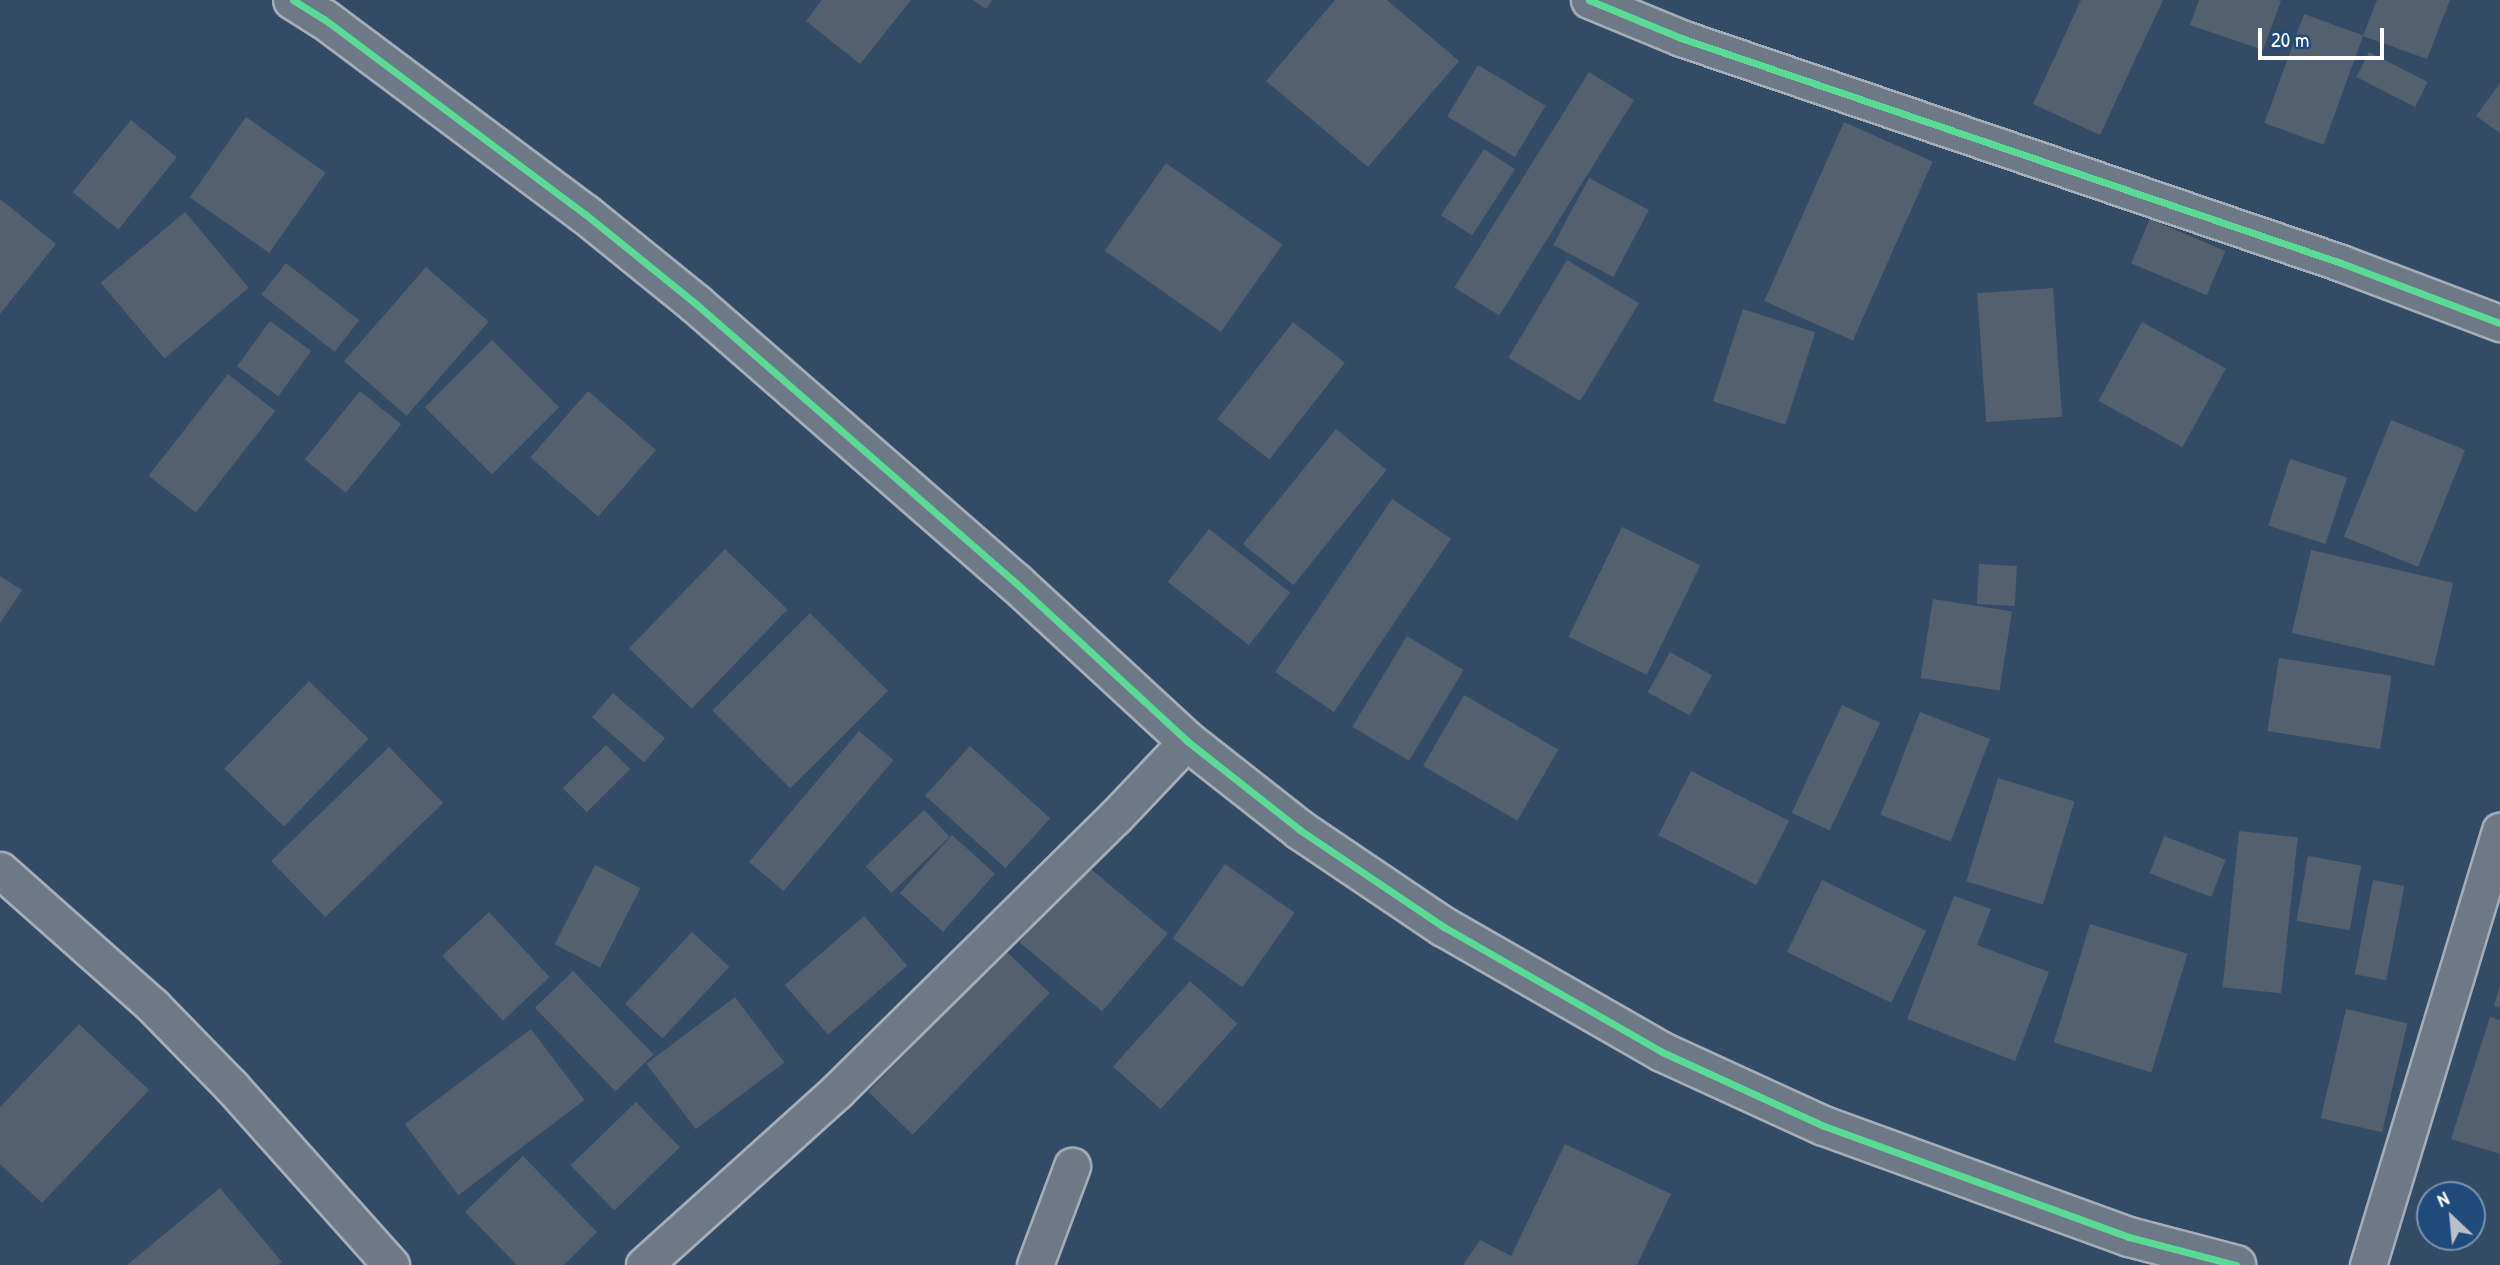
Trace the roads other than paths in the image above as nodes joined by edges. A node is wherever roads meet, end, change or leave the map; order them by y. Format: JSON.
{"nodes":[{"id":1,"x":293,"y":0,"type":"edge"},
{"id":2,"x":1589,"y":0,"type":"edge"},
{"id":3,"x":2500,"y":323,"type":"edge"},
{"id":4,"x":1186,"y":741,"type":"junction"},
{"id":5,"x":2500,"y":831,"type":"edge"},
{"id":6,"x":0,"y":870,"type":"edge"},
{"id":7,"x":1072,"y":1166,"type":"dead end"},
{"id":8,"x":391,"y":1265,"type":"edge"},
{"id":9,"x":644,"y":1265,"type":"edge"},
{"id":10,"x":1035,"y":1265,"type":"edge"},
{"id":11,"x":2236,"y":1265,"type":"edge"},
{"id":12,"x":2368,"y":1265,"type":"edge"}],
"edges":[{"from":1,"to":4,"type":"street"},
{"from":2,"to":3,"type":"street"},
{"from":4,"to":9,"type":"street"},
{"from":4,"to":11,"type":"street"},
{"from":5,"to":12,"type":"street"},
{"from":6,"to":8,"type":"street"},
{"from":7,"to":10,"type":"street"}]}
